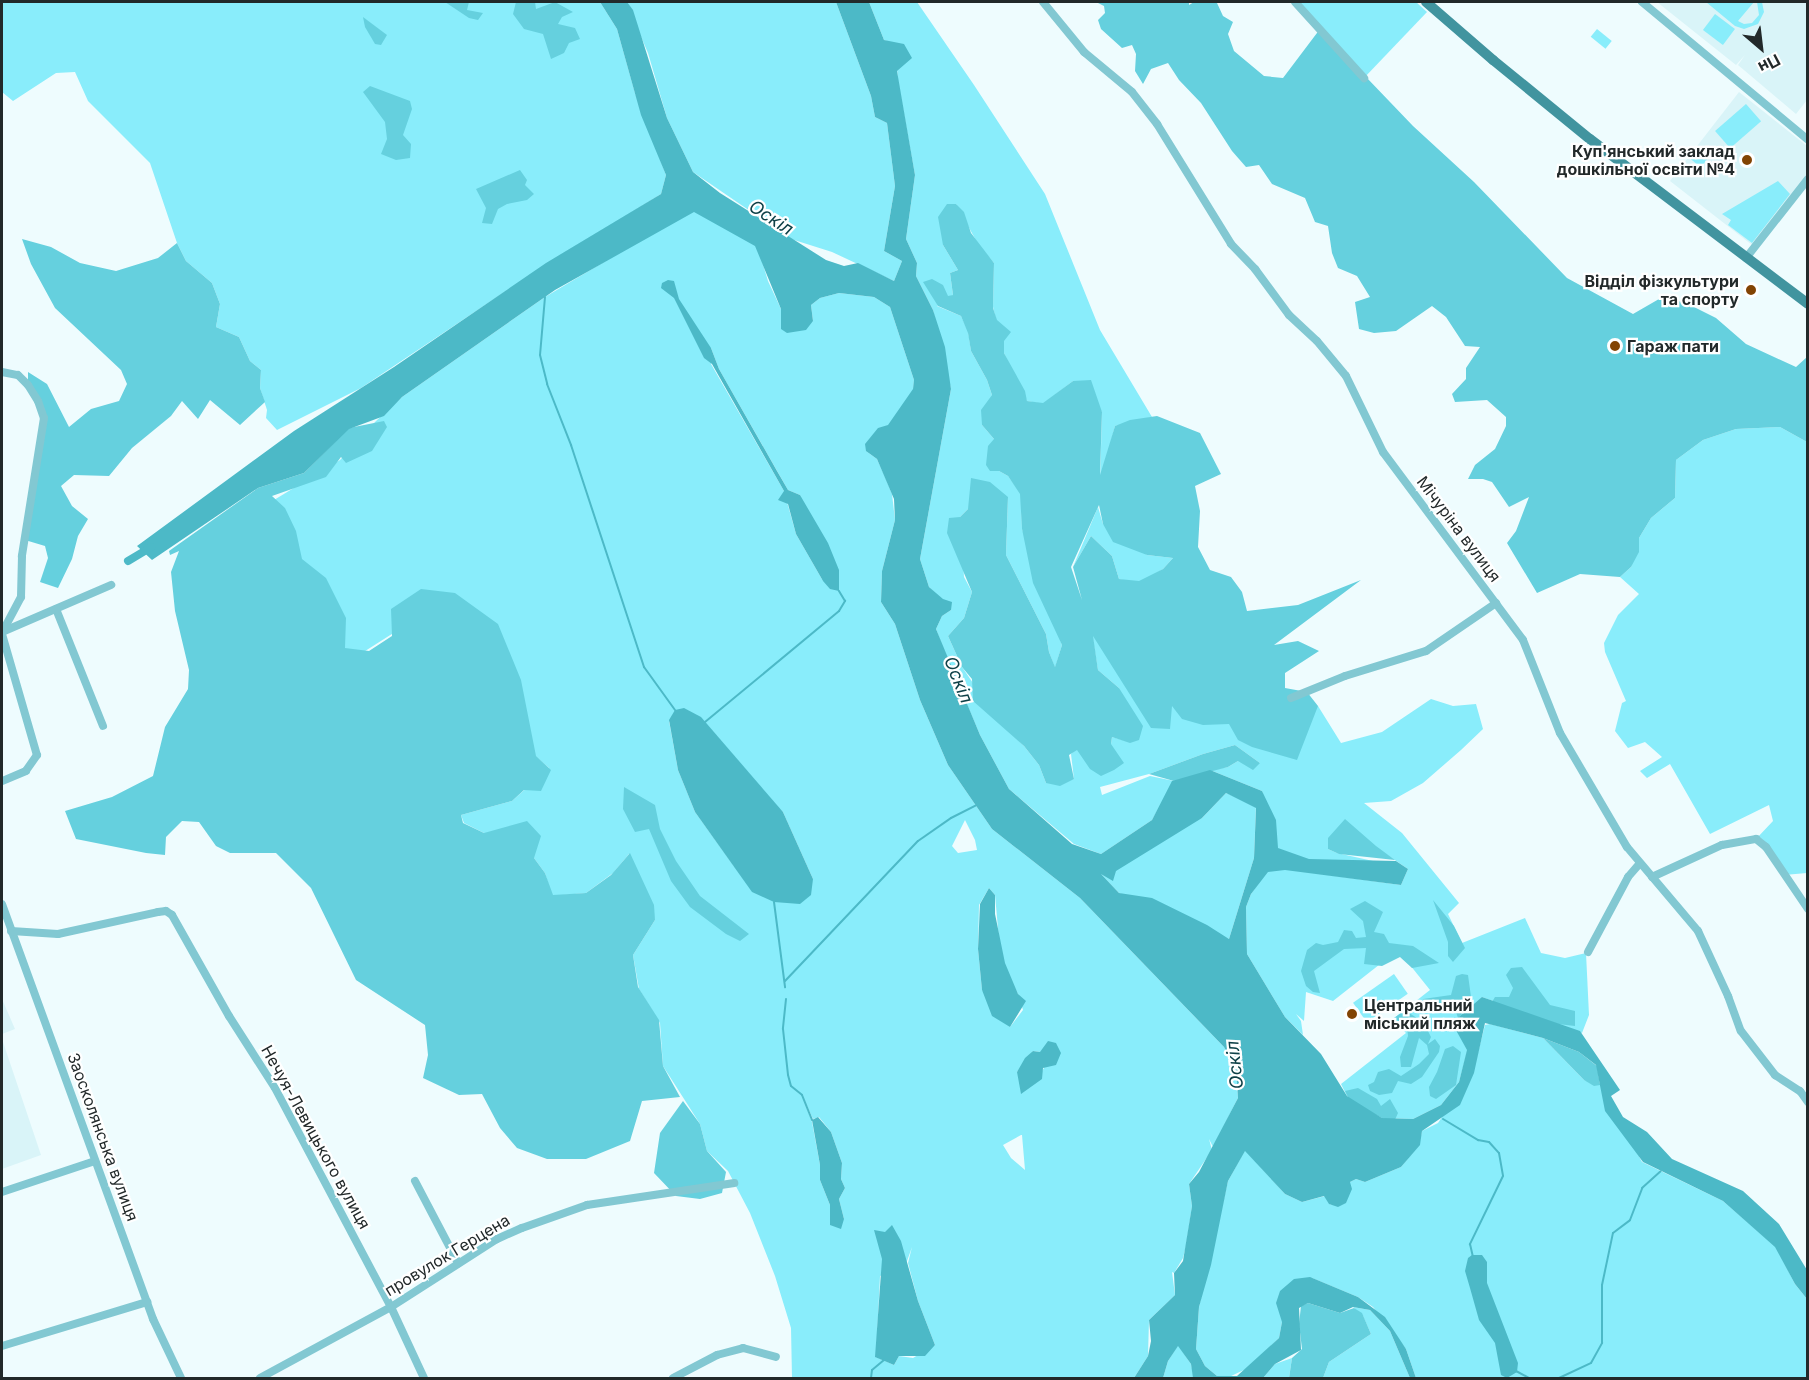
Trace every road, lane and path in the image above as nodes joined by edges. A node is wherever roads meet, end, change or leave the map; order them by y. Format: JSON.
{"nodes":[{"id":1,"x":1043,"y":2,"type":"edge"},
{"id":2,"x":1295,"y":2,"type":"edge"},
{"id":3,"x":1642,"y":2,"type":"edge"},
{"id":4,"x":1432,"y":3,"type":"edge"},
{"id":5,"x":1364,"y":78,"type":"dead end"},
{"id":6,"x":1808,"y":140,"type":"edge"},
{"id":7,"x":1808,"y":179,"type":"edge"},
{"id":8,"x":1746,"y":258,"type":"junction"},
{"id":9,"x":1808,"y":304,"type":"edge"},
{"id":10,"x":2,"y":372,"type":"edge"},
{"id":11,"x":111,"y":585,"type":"dead end"},
{"id":12,"x":1496,"y":603,"type":"junction"},
{"id":13,"x":56,"y":609,"type":"junction"},
{"id":14,"x":2,"y":633,"type":"edge"},
{"id":15,"x":1291,"y":698,"type":"dead end"},
{"id":16,"x":103,"y":726,"type":"dead end"},
{"id":17,"x":2,"y":781,"type":"edge"},
{"id":18,"x":1640,"y":863,"type":"junction"},
{"id":19,"x":1652,"y":877,"type":"junction"},
{"id":20,"x":2,"y":904,"type":"edge"},
{"id":21,"x":1808,"y":909,"type":"edge"},
{"id":22,"x":11,"y":931,"type":"junction"},
{"id":23,"x":1588,"y":952,"type":"dead end"},
{"id":24,"x":1808,"y":1102,"type":"edge"},
{"id":25,"x":95,"y":1161,"type":"junction"},
{"id":26,"x":415,"y":1181,"type":"dead end"},
{"id":27,"x":734,"y":1183,"type":"dead end"},
{"id":28,"x":2,"y":1192,"type":"edge"},
{"id":29,"x":458,"y":1263,"type":"junction"},
{"id":30,"x":147,"y":1302,"type":"junction"},
{"id":31,"x":391,"y":1307,"type":"junction"},
{"id":32,"x":2,"y":1346,"type":"edge"},
{"id":33,"x":776,"y":1358,"type":"dead end"},
{"id":34,"x":181,"y":1378,"type":"edge"},
{"id":35,"x":261,"y":1378,"type":"edge"},
{"id":36,"x":424,"y":1378,"type":"edge"},
{"id":37,"x":673,"y":1378,"type":"edge"}],
"edges":[{"from":1,"to":12,"type":"street","name":"Мічуріна вулиця"},
{"from":2,"to":5,"type":"street"},
{"from":3,"to":6,"type":"street"},
{"from":4,"to":8,"type":"main road"},
{"from":7,"to":8,"type":"street"},
{"from":8,"to":9,"type":"main road"},
{"from":10,"to":14,"type":"street"},
{"from":11,"to":13,"type":"street"},
{"from":12,"to":15,"type":"street"},
{"from":12,"to":18,"type":"street","name":"Мічуріна вулиця"},
{"from":13,"to":14,"type":"street"},
{"from":13,"to":16,"type":"street"},
{"from":14,"to":17,"type":"street"},
{"from":18,"to":19,"type":"street","name":"Мічуріна вулиця"},
{"from":18,"to":23,"type":"street"},
{"from":19,"to":21,"type":"street"},
{"from":19,"to":24,"type":"street","name":"Мічуріна вулиця"},
{"from":20,"to":22,"type":"street","name":"Заосколянська вулиця"},
{"from":22,"to":25,"type":"street","name":"Заосколянська вулиця"},
{"from":22,"to":31,"type":"street","name":"Нечуя-Левицького вулиця"},
{"from":25,"to":28,"type":"street"},
{"from":25,"to":30,"type":"street","name":"Заосколянська вулиця"},
{"from":26,"to":29,"type":"street"},
{"from":27,"to":29,"type":"street","name":"провулок Герцена"},
{"from":29,"to":31,"type":"street","name":"провулок Герцена"},
{"from":30,"to":32,"type":"street"},
{"from":30,"to":34,"type":"street","name":"Заосколянська вулиця"},
{"from":31,"to":35,"type":"street","name":"провулок Герцена"},
{"from":31,"to":36,"type":"street","name":"Нечуя-Левицького вулиця"},
{"from":33,"to":37,"type":"street"}]}
